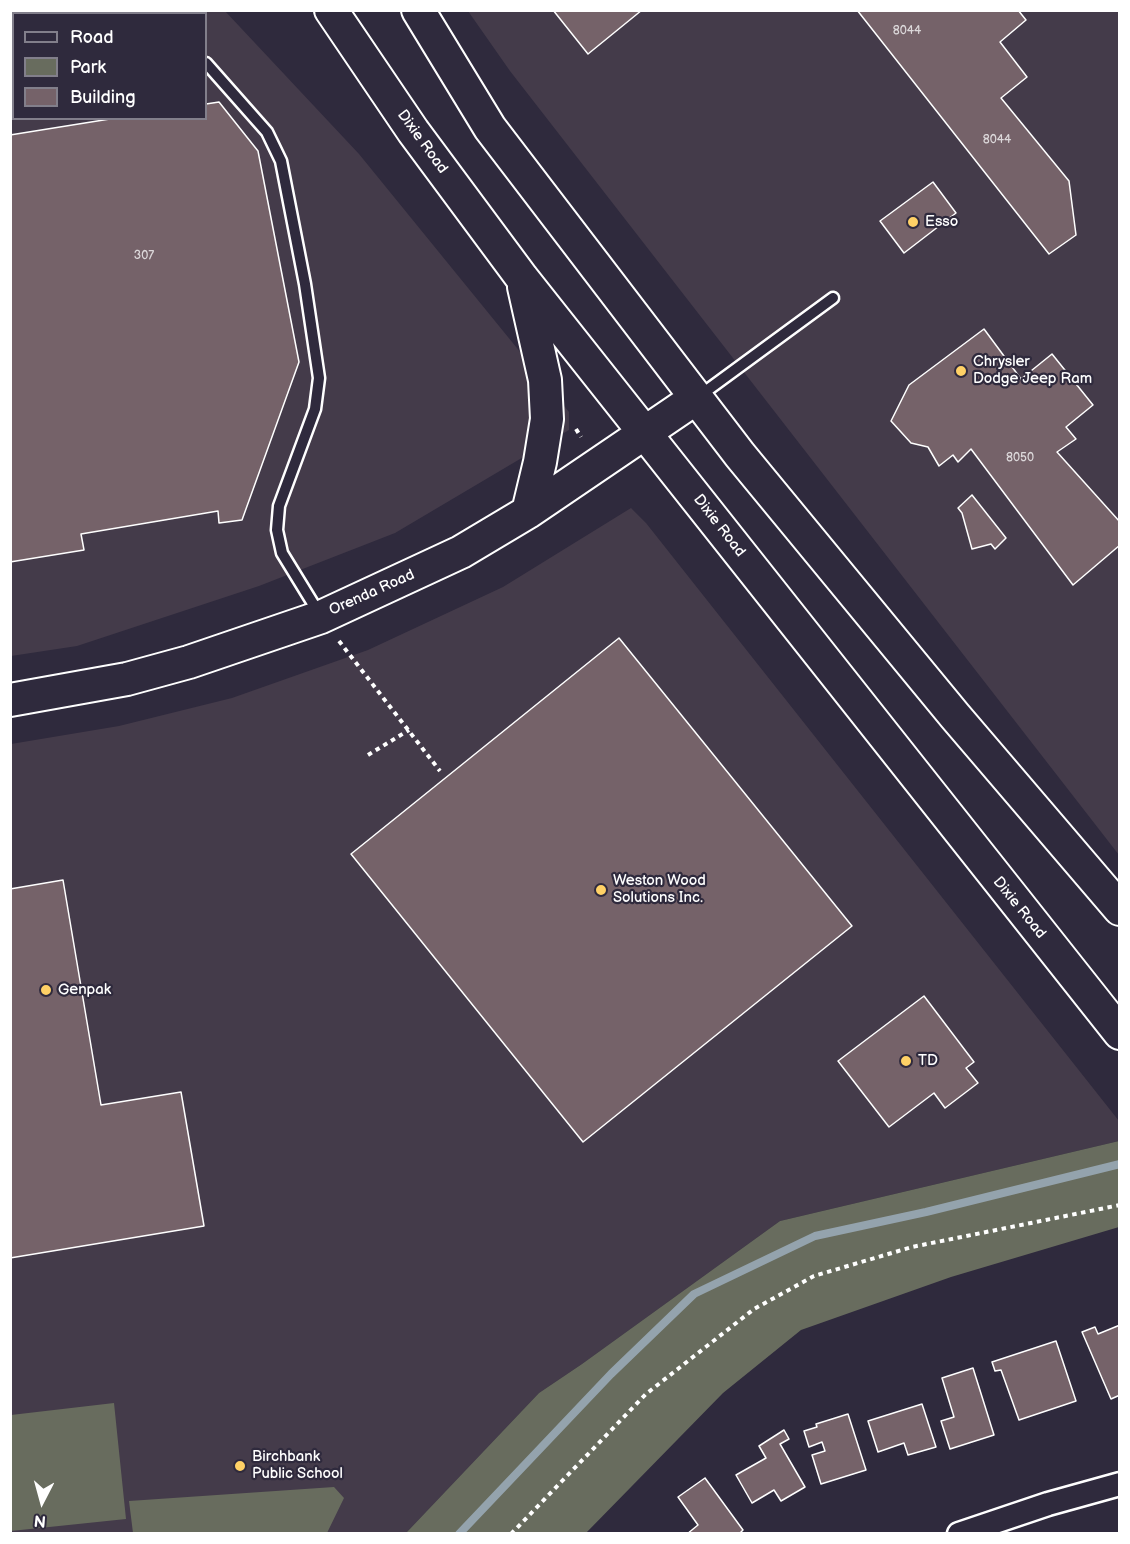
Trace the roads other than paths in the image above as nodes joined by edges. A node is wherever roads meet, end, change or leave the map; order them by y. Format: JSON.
{"nodes":[{"id":1,"x":331,"y":10,"type":"edge"},
{"id":2,"x":418,"y":10,"type":"edge"},
{"id":3,"x":207,"y":64,"type":"edge"},
{"id":4,"x":522,"y":278,"type":"junction"},
{"id":5,"x":834,"y":298,"type":"dead end"},
{"id":6,"x":696,"y":398,"type":"junction"},
{"id":7,"x":644,"y":433,"type":"junction"},
{"id":8,"x":528,"y":512,"type":"junction"},
{"id":9,"x":321,"y":617,"type":"junction"},
{"id":10,"x":10,"y":700,"type":"edge"},
{"id":11,"x":1119,"y":909,"type":"edge"},
{"id":12,"x":1119,"y":1033,"type":"edge"},
{"id":13,"x":1119,"y":1484,"type":"edge"},
{"id":14,"x":959,"y":1533,"type":"edge"}],
"edges":[{"from":1,"to":4,"type":"main road","name":"Dixie Road"},
{"from":2,"to":6,"type":"main road"},
{"from":3,"to":9,"type":"lane"},
{"from":4,"to":7,"type":"main road","name":"Dixie Road"},
{"from":4,"to":8,"type":"main road"},
{"from":5,"to":6,"type":"lane"},
{"from":6,"to":7,"type":"main road","name":"Orenda Road"},
{"from":6,"to":11,"type":"main road"},
{"from":7,"to":8,"type":"main road","name":"Orenda Road"},
{"from":7,"to":12,"type":"main road","name":"Dixie Road"},
{"from":8,"to":9,"type":"main road","name":"Orenda Road"},
{"from":9,"to":10,"type":"main road","name":"Orenda Road"},
{"from":13,"to":14,"type":"street"}]}
